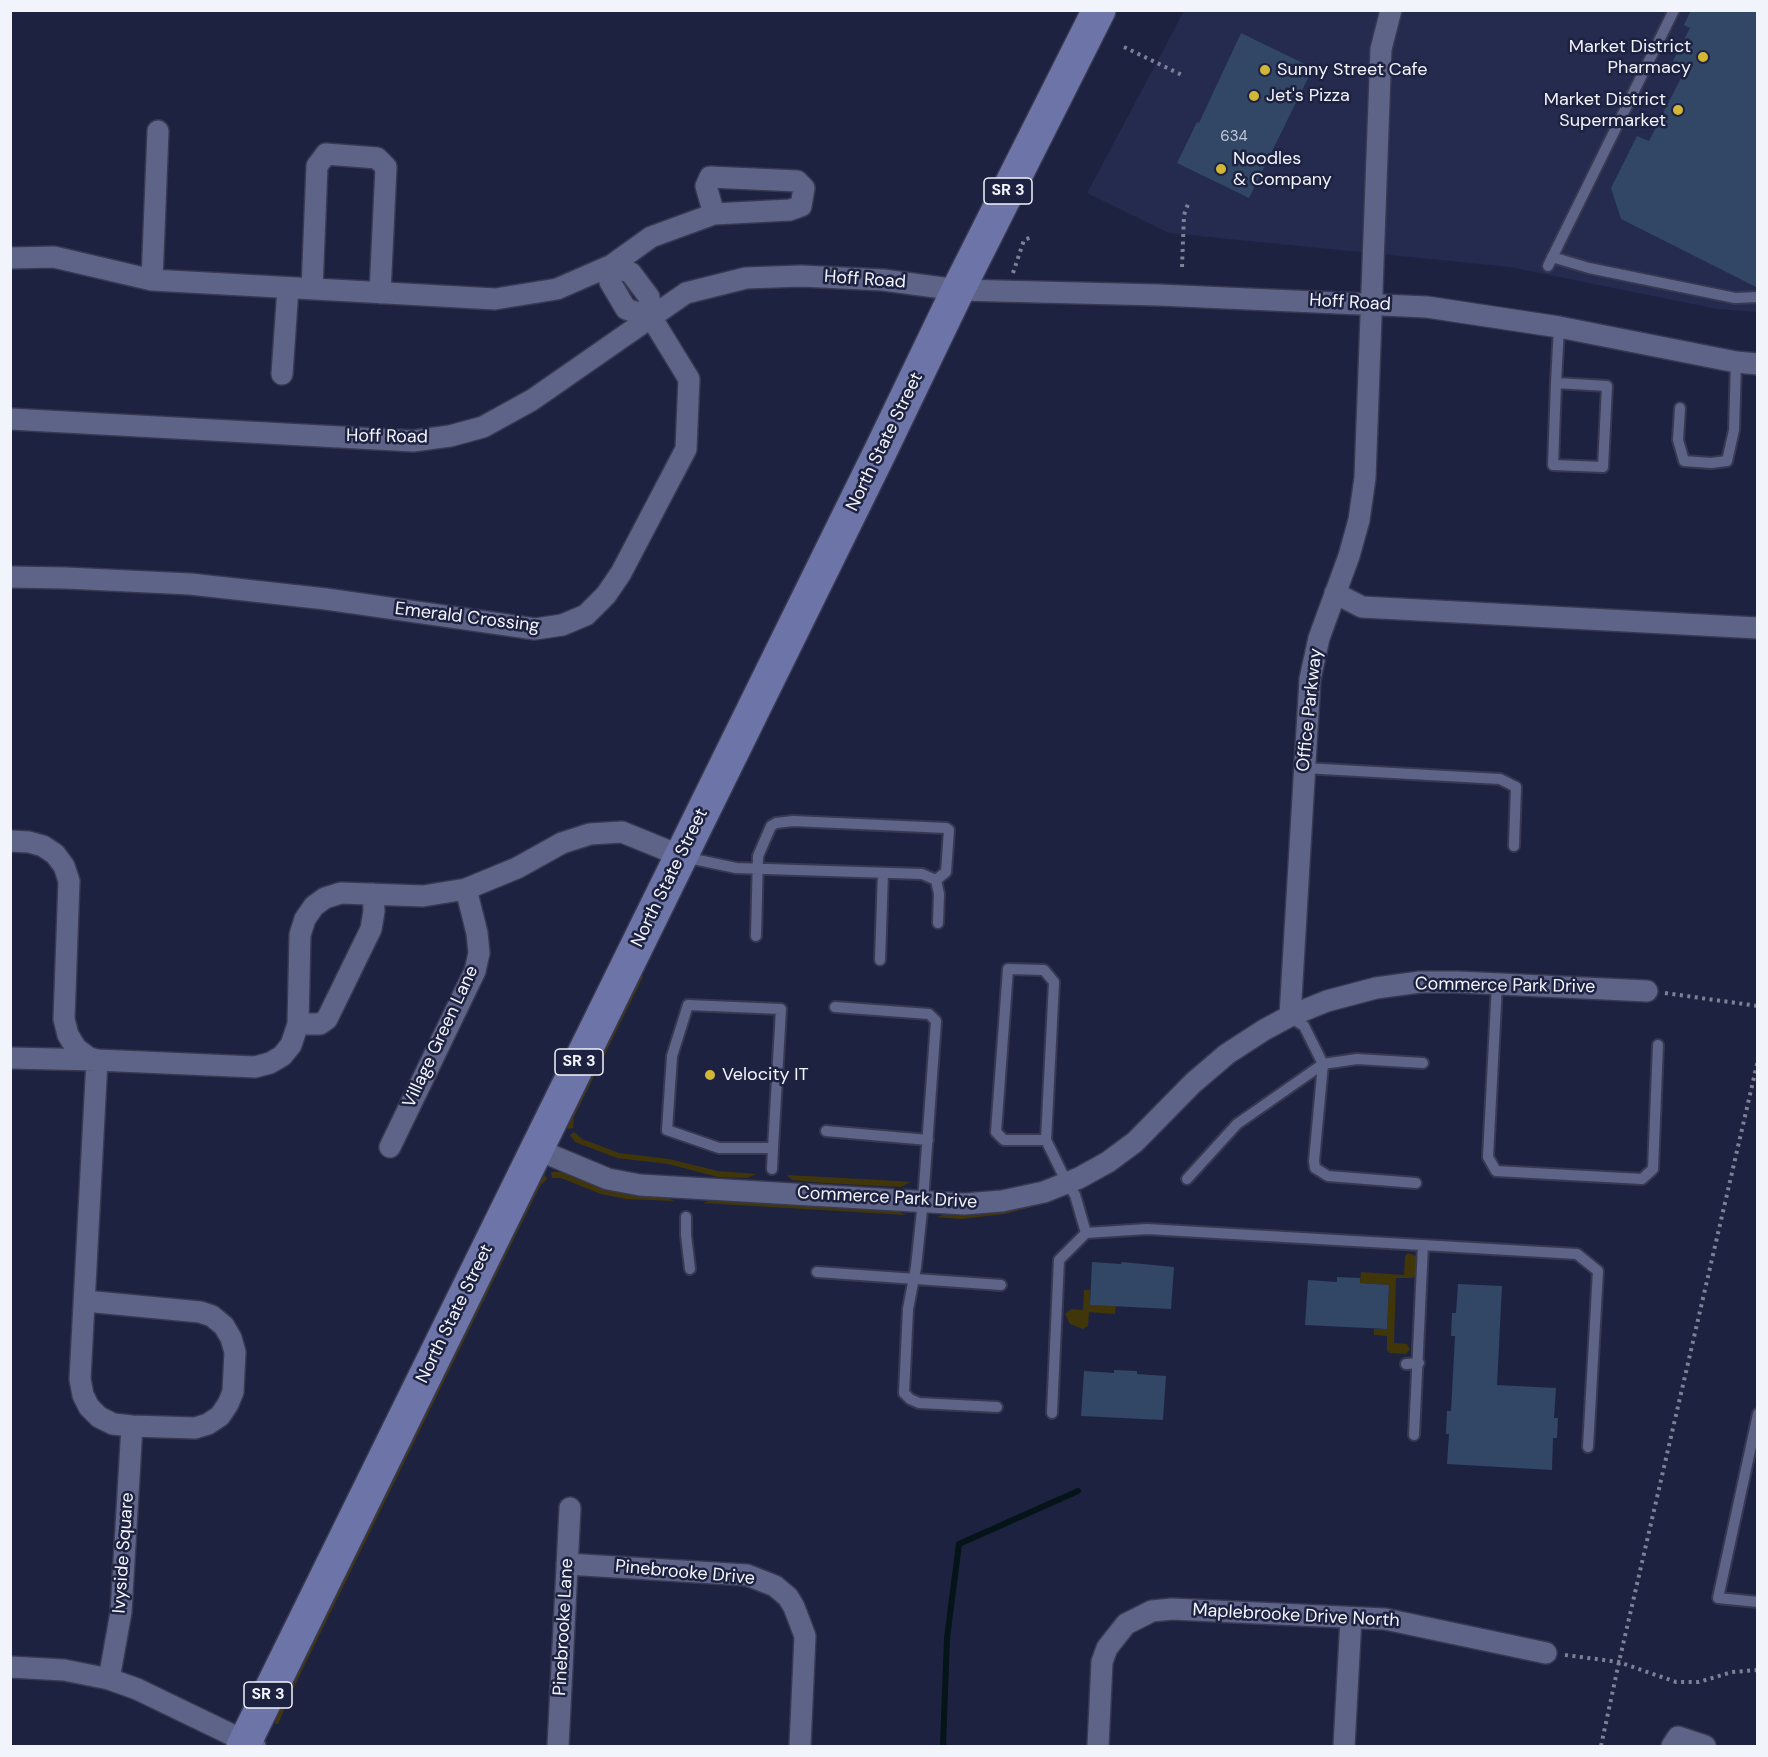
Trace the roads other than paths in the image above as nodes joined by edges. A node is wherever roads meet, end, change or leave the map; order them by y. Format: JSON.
{"nodes":[{"id":1,"x":1099,"y":10,"type":"edge"},
{"id":2,"x":1391,"y":10,"type":"edge"},
{"id":3,"x":1674,"y":10,"type":"edge"},
{"id":4,"x":158,"y":131,"type":"dead end"},
{"id":5,"x":714,"y":214,"type":"dead end"},
{"id":6,"x":10,"y":258,"type":"edge"},
{"id":7,"x":612,"y":265,"type":"junction"},
{"id":8,"x":152,"y":280,"type":"junction"},
{"id":9,"x":288,"y":288,"type":"junction"},
{"id":10,"x":312,"y":289,"type":"junction"},
{"id":11,"x":958,"y":290,"type":"junction"},
{"id":12,"x":380,"y":293,"type":"junction"},
{"id":13,"x":1758,"y":297,"type":"edge"},
{"id":14,"x":1372,"y":303,"type":"junction"},
{"id":15,"x":651,"y":317,"type":"junction"},
{"id":16,"x":1559,"y":327,"type":"junction"},
{"id":17,"x":1736,"y":362,"type":"junction"},
{"id":18,"x":1758,"y":364,"type":"edge"},
{"id":19,"x":282,"y":374,"type":"dead end"},
{"id":20,"x":1556,"y":383,"type":"junction"},
{"id":21,"x":1680,"y":408,"type":"dead end"},
{"id":22,"x":10,"y":419,"type":"edge"},
{"id":23,"x":10,"y":578,"type":"edge"},
{"id":24,"x":1335,"y":593,"type":"junction"},
{"id":25,"x":1758,"y":628,"type":"edge"},
{"id":26,"x":1304,"y":768,"type":"junction"},
{"id":27,"x":10,"y":841,"type":"edge"},
{"id":28,"x":1514,"y":846,"type":"dead end"},
{"id":29,"x":681,"y":856,"type":"junction"},
{"id":30,"x":757,"y":869,"type":"junction"},
{"id":31,"x":883,"y":873,"type":"junction"},
{"id":32,"x":936,"y":880,"type":"junction"},
{"id":33,"x":466,"y":889,"type":"junction"},
{"id":34,"x":373,"y":894,"type":"junction"},
{"id":35,"x":938,"y":923,"type":"dead end"},
{"id":36,"x":756,"y":936,"type":"dead end"},
{"id":37,"x":879,"y":960,"type":"dead end"},
{"id":38,"x":1497,"y":984,"type":"junction"},
{"id":39,"x":1647,"y":991,"type":"road end"},
{"id":40,"x":835,"y":1007,"type":"dead end"},
{"id":41,"x":1290,"y":1016,"type":"junction"},
{"id":42,"x":298,"y":1024,"type":"junction"},
{"id":43,"x":1658,"y":1045,"type":"dead end"},
{"id":44,"x":10,"y":1058,"type":"edge"},
{"id":45,"x":97,"y":1060,"type":"junction"},
{"id":46,"x":1423,"y":1063,"type":"dead end"},
{"id":47,"x":1323,"y":1064,"type":"junction"},
{"id":48,"x":826,"y":1131,"type":"dead end"},
{"id":49,"x":928,"y":1140,"type":"junction"},
{"id":50,"x":1046,"y":1140,"type":"junction"},
{"id":51,"x":390,"y":1147,"type":"dead end"},
{"id":52,"x":773,"y":1148,"type":"junction"},
{"id":53,"x":536,"y":1149,"type":"junction"},
{"id":54,"x":1187,"y":1179,"type":"dead end"},
{"id":55,"x":771,"y":1180,"type":"junction"},
{"id":56,"x":1066,"y":1183,"type":"junction"},
{"id":57,"x":1416,"y":1183,"type":"dead end"},
{"id":58,"x":923,"y":1202,"type":"junction"},
{"id":59,"x":686,"y":1217,"type":"dead end"},
{"id":60,"x":1086,"y":1233,"type":"junction"},
{"id":61,"x":1423,"y":1245,"type":"junction"},
{"id":62,"x":690,"y":1269,"type":"dead end"},
{"id":63,"x":817,"y":1272,"type":"dead end"},
{"id":64,"x":914,"y":1279,"type":"junction"},
{"id":65,"x":1001,"y":1285,"type":"dead end"},
{"id":66,"x":85,"y":1301,"type":"junction"},
{"id":67,"x":1419,"y":1363,"type":"junction"},
{"id":68,"x":1406,"y":1364,"type":"dead end"},
{"id":69,"x":997,"y":1407,"type":"dead end"},
{"id":70,"x":1052,"y":1413,"type":"dead end"},
{"id":71,"x":1758,"y":1414,"type":"edge"},
{"id":72,"x":132,"y":1426,"type":"junction"},
{"id":73,"x":1414,"y":1435,"type":"dead end"},
{"id":74,"x":1588,"y":1447,"type":"dead end"},
{"id":75,"x":570,"y":1508,"type":"dead end"},
{"id":76,"x":567,"y":1564,"type":"junction"},
{"id":77,"x":1758,"y":1602,"type":"edge"},
{"id":78,"x":1351,"y":1618,"type":"junction"},
{"id":79,"x":1546,"y":1653,"type":"road end"},
{"id":80,"x":10,"y":1667,"type":"edge"},
{"id":81,"x":109,"y":1679,"type":"junction"},
{"id":82,"x":1675,"y":1742,"type":"edge"},
{"id":83,"x":248,"y":1745,"type":"edge"},
{"id":84,"x":558,"y":1746,"type":"edge"},
{"id":85,"x":800,"y":1746,"type":"edge"},
{"id":86,"x":1098,"y":1746,"type":"edge"},
{"id":87,"x":1344,"y":1746,"type":"edge"},
{"id":88,"x":1705,"y":1746,"type":"edge"}],
"edges":[{"from":1,"to":11,"type":"main road","name":"North State Street","number":"SR 3"},
{"from":2,"to":14,"type":"street","name":"Office Parkway"},
{"from":3,"to":13,"type":"lane"},
{"from":4,"to":8,"type":"street"},
{"from":5,"to":7,"type":"street"},
{"from":6,"to":8,"type":"street"},
{"from":7,"to":12,"type":"street"},
{"from":7,"to":15,"type":"street"},
{"from":8,"to":9,"type":"street"},
{"from":9,"to":10,"type":"street"},
{"from":9,"to":19,"type":"street"},
{"from":10,"to":12,"type":"street"},
{"from":10,"to":12,"type":"street"},
{"from":11,"to":14,"type":"street","name":"Hoff Road"},
{"from":11,"to":15,"type":"street","name":"Hoff Road"},
{"from":11,"to":29,"type":"main road","name":"North State Street","number":"SR 3"},
{"from":14,"to":16,"type":"street","name":"Hoff Road"},
{"from":14,"to":24,"type":"street","name":"Office Parkway"},
{"from":15,"to":22,"type":"street","name":"Hoff Road"},
{"from":15,"to":23,"type":"street","name":"Emerald Crossing"},
{"from":16,"to":17,"type":"street","name":"Hoff Road"},
{"from":16,"to":20,"type":"lane"},
{"from":17,"to":18,"type":"street","name":"Hoff Road"},
{"from":17,"to":21,"type":"lane"},
{"from":20,"to":20,"type":"lane"},
{"from":24,"to":25,"type":"street"},
{"from":24,"to":26,"type":"street","name":"Office Parkway"},
{"from":26,"to":28,"type":"lane"},
{"from":26,"to":41,"type":"street","name":"Office Parkway"},
{"from":27,"to":45,"type":"street"},
{"from":29,"to":30,"type":"lane"},
{"from":29,"to":33,"type":"street"},
{"from":29,"to":53,"type":"main road","name":"North State Street","number":"SR 3"},
{"from":30,"to":31,"type":"lane"},
{"from":30,"to":32,"type":"lane"},
{"from":30,"to":36,"type":"lane"},
{"from":31,"to":32,"type":"lane"},
{"from":31,"to":37,"type":"lane"},
{"from":32,"to":35,"type":"lane"},
{"from":33,"to":34,"type":"street"},
{"from":33,"to":51,"type":"street","name":"Village Green Lane"},
{"from":34,"to":42,"type":"street"},
{"from":34,"to":42,"type":"street"},
{"from":38,"to":39,"type":"street","name":"Commerce Park Drive"},
{"from":38,"to":41,"type":"street","name":"Commerce Park Drive"},
{"from":38,"to":43,"type":"lane"},
{"from":40,"to":49,"type":"lane"},
{"from":41,"to":47,"type":"lane"},
{"from":41,"to":56,"type":"street","name":"Commerce Park Drive"},
{"from":42,"to":45,"type":"street"},
{"from":44,"to":45,"type":"street"},
{"from":45,"to":66,"type":"street"},
{"from":46,"to":47,"type":"lane"},
{"from":47,"to":54,"type":"lane"},
{"from":47,"to":57,"type":"lane"},
{"from":48,"to":49,"type":"lane"},
{"from":49,"to":58,"type":"lane"},
{"from":50,"to":50,"type":"lane"},
{"from":50,"to":56,"type":"lane"},
{"from":52,"to":52,"type":"lane"},
{"from":52,"to":55,"type":"lane"},
{"from":53,"to":55,"type":"street","name":"Commerce Park Drive"},
{"from":53,"to":83,"type":"main road","name":"North State Street","number":"SR 3"},
{"from":55,"to":58,"type":"street","name":"Commerce Park Drive"},
{"from":56,"to":58,"type":"street","name":"Commerce Park Drive"},
{"from":56,"to":60,"type":"lane"},
{"from":58,"to":64,"type":"lane"},
{"from":59,"to":62,"type":"lane"},
{"from":60,"to":61,"type":"lane"},
{"from":60,"to":70,"type":"lane"},
{"from":61,"to":67,"type":"lane"},
{"from":61,"to":74,"type":"lane"},
{"from":63,"to":64,"type":"lane"},
{"from":64,"to":65,"type":"lane"},
{"from":64,"to":69,"type":"lane"},
{"from":66,"to":72,"type":"street"},
{"from":66,"to":72,"type":"street"},
{"from":67,"to":68,"type":"lane"},
{"from":67,"to":73,"type":"lane"},
{"from":71,"to":77,"type":"lane"},
{"from":72,"to":81,"type":"street","name":"Ivyside Square"},
{"from":75,"to":76,"type":"street","name":"Pinebrooke Lane"},
{"from":76,"to":84,"type":"street","name":"Pinebrooke Lane"},
{"from":76,"to":85,"type":"street","name":"Pinebrooke Drive"},
{"from":78,"to":79,"type":"street","name":"Maplebrooke Drive North"},
{"from":78,"to":86,"type":"street","name":"Maplebrooke Drive North"},
{"from":78,"to":87,"type":"street"},
{"from":80,"to":81,"type":"street"},
{"from":81,"to":83,"type":"street"},
{"from":82,"to":88,"type":"street"}]}
